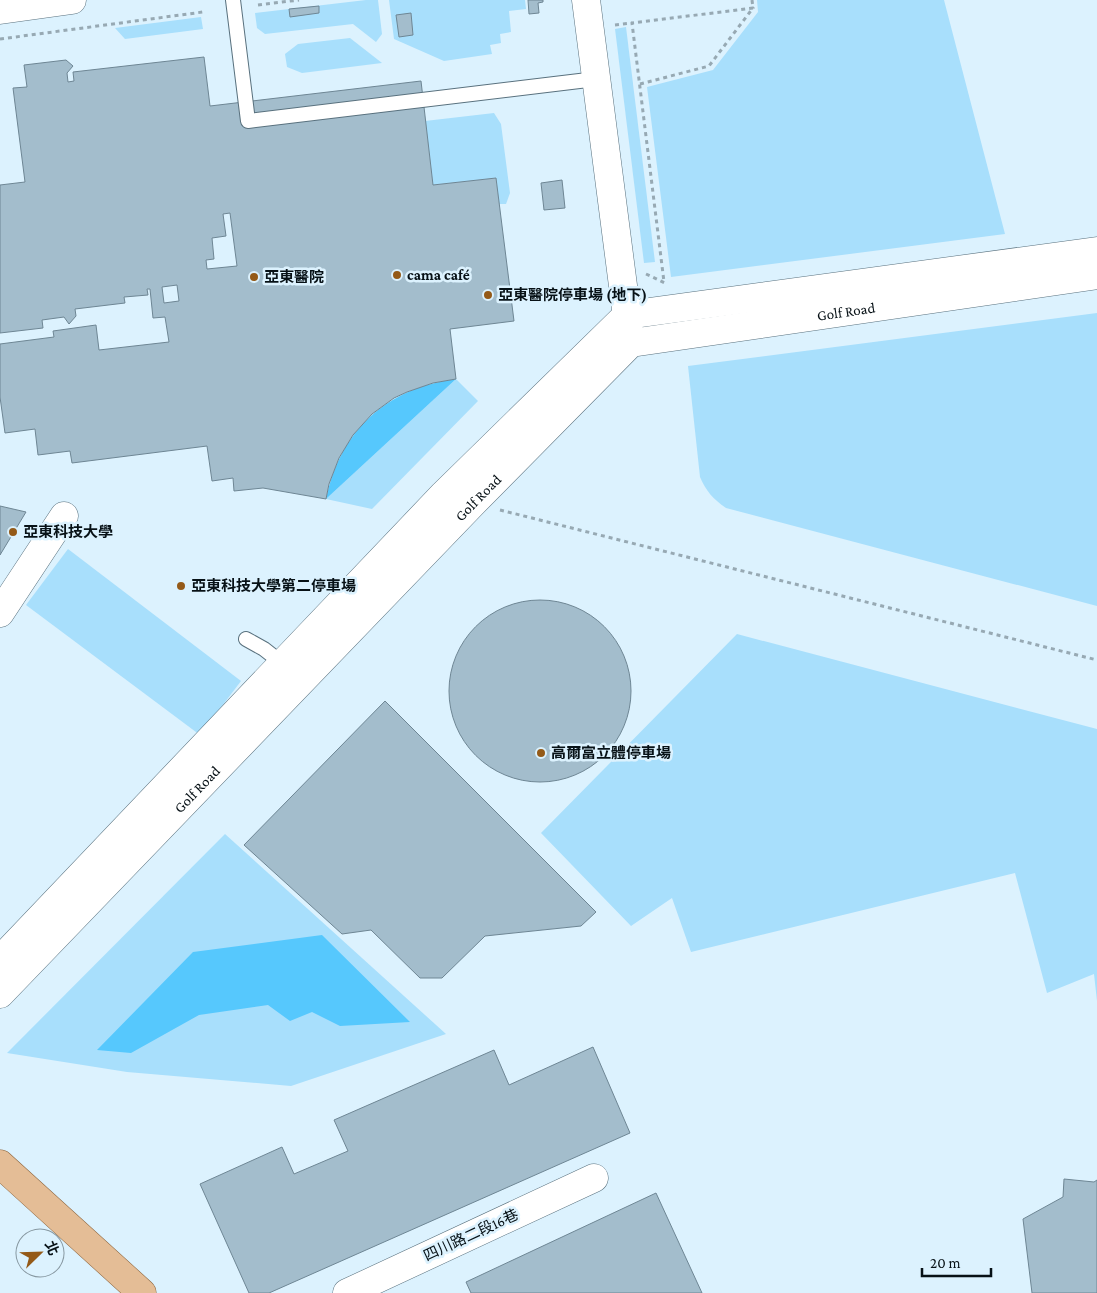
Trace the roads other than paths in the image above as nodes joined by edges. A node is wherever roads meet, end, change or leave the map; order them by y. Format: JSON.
{"nodes":[{"id":1,"x":72,"y":0,"type":"edge"},
{"id":2,"x":233,"y":0,"type":"edge"},
{"id":3,"x":586,"y":0,"type":"edge"},
{"id":4,"x":0,"y":10,"type":"edge"},
{"id":5,"x":596,"y":79,"type":"junction"},
{"id":6,"x":1097,"y":251,"type":"edge"},
{"id":7,"x":1097,"y":276,"type":"edge"},
{"id":8,"x":627,"y":315,"type":"junction"},
{"id":9,"x":631,"y":343,"type":"junction"},
{"id":10,"x":64,"y":516,"type":"dead end"},
{"id":11,"x":0,"y":613,"type":"edge"},
{"id":12,"x":246,"y":639,"type":"dead end"},
{"id":13,"x":283,"y":664,"type":"junction"},
{"id":14,"x":0,"y":960,"type":"edge"},
{"id":15,"x":0,"y":994,"type":"edge"},
{"id":16,"x":0,"y":1164,"type":"edge"},
{"id":17,"x":594,"y":1178,"type":"dead end"},
{"id":18,"x":142,"y":1293,"type":"edge"},
{"id":19,"x":347,"y":1293,"type":"edge"}],
"edges":[{"from":1,"to":4,"type":"street"},
{"from":2,"to":5,"type":"lane"},
{"from":3,"to":5,"type":"street"},
{"from":5,"to":8,"type":"street"},
{"from":6,"to":8,"type":"street","name":"Golf Road"},
{"from":7,"to":9,"type":"street","name":"Golf Road"},
{"from":8,"to":9,"type":"street"},
{"from":8,"to":13,"type":"street","name":"Golf Road"},
{"from":9,"to":15,"type":"street","name":"Golf Road"},
{"from":10,"to":11,"type":"street"},
{"from":12,"to":13,"type":"lane"},
{"from":13,"to":14,"type":"street","name":"Golf Road"},
{"from":16,"to":18,"type":"main road"},
{"from":17,"to":19,"type":"street","name":"四川路二段16巷"}]}
